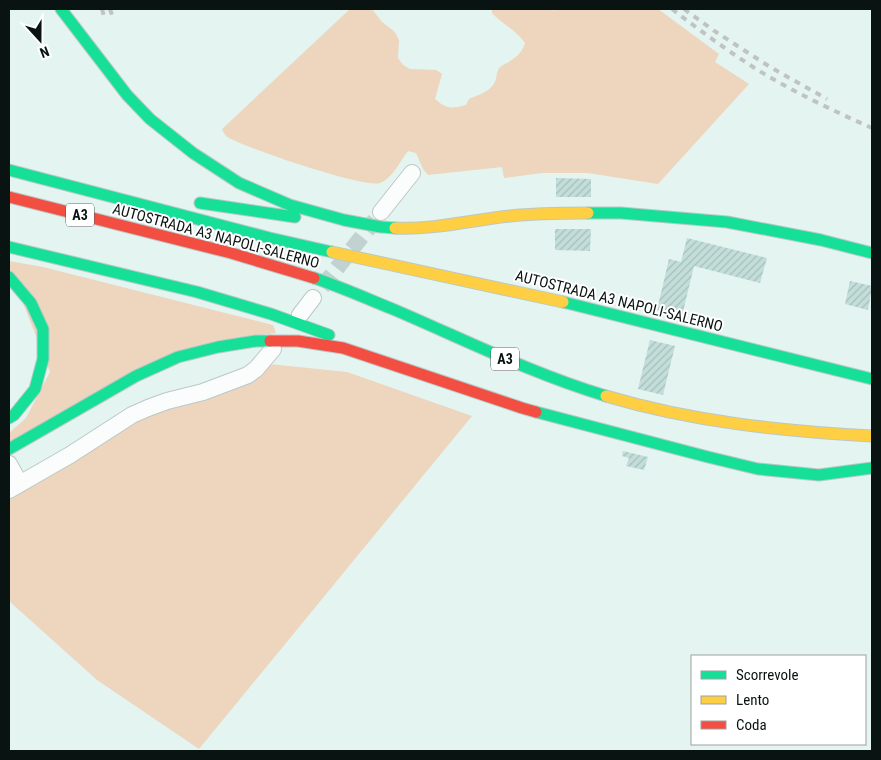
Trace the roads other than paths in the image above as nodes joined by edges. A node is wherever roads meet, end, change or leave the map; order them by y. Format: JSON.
{"nodes":[{"id":1,"x":60,"y":9,"type":"edge"},
{"id":2,"x":14,"y":171,"type":"edge"},
{"id":3,"x":412,"y":173,"type":"dead end"},
{"id":4,"x":146,"y":194,"type":"dead end"},
{"id":5,"x":9,"y":197,"type":"edge"},
{"id":6,"x":185,"y":200,"type":"dead end"},
{"id":7,"x":381,"y":219,"type":"junction"},
{"id":8,"x":9,"y":247,"type":"edge"},
{"id":9,"x":872,"y":252,"type":"edge"},
{"id":10,"x":9,"y":277,"type":"edge"},
{"id":11,"x":313,"y":298,"type":"tunnel mouth"},
{"id":12,"x":300,"y":315,"type":"dead end"},
{"id":13,"x":273,"y":349,"type":"dead end"},
{"id":14,"x":872,"y":378,"type":"edge"},
{"id":15,"x":442,"y":380,"type":"junction"},
{"id":16,"x":9,"y":418,"type":"edge"},
{"id":17,"x":872,"y":436,"type":"edge"},
{"id":18,"x":9,"y":450,"type":"edge"},
{"id":19,"x":9,"y":464,"type":"edge"},
{"id":20,"x":872,"y":468,"type":"edge"},
{"id":21,"x":14,"y":487,"type":"edge"}],
"edges":[{"from":1,"to":7,"type":"highway"},
{"from":2,"to":4,"type":"highway","number":"A3"},
{"from":2,"to":14,"type":"highway","name":"AUTOSTRADA A3 NAPOLI-SALERNO","number":"A3"},
{"from":3,"to":7,"type":"street"},
{"from":5,"to":17,"type":"highway","name":"AUTOSTRADA A3 NAPOLI-SALERNO","number":"A3"},
{"from":6,"to":7,"type":"highway"},
{"from":7,"to":9,"type":"highway"},
{"from":8,"to":15,"type":"highway"},
{"from":10,"to":16,"type":"highway"},
{"from":11,"to":12,"type":"street"},
{"from":13,"to":21,"type":"street"},
{"from":15,"to":18,"type":"highway"},
{"from":15,"to":20,"type":"highway"},
{"from":19,"to":21,"type":"street"}]}
